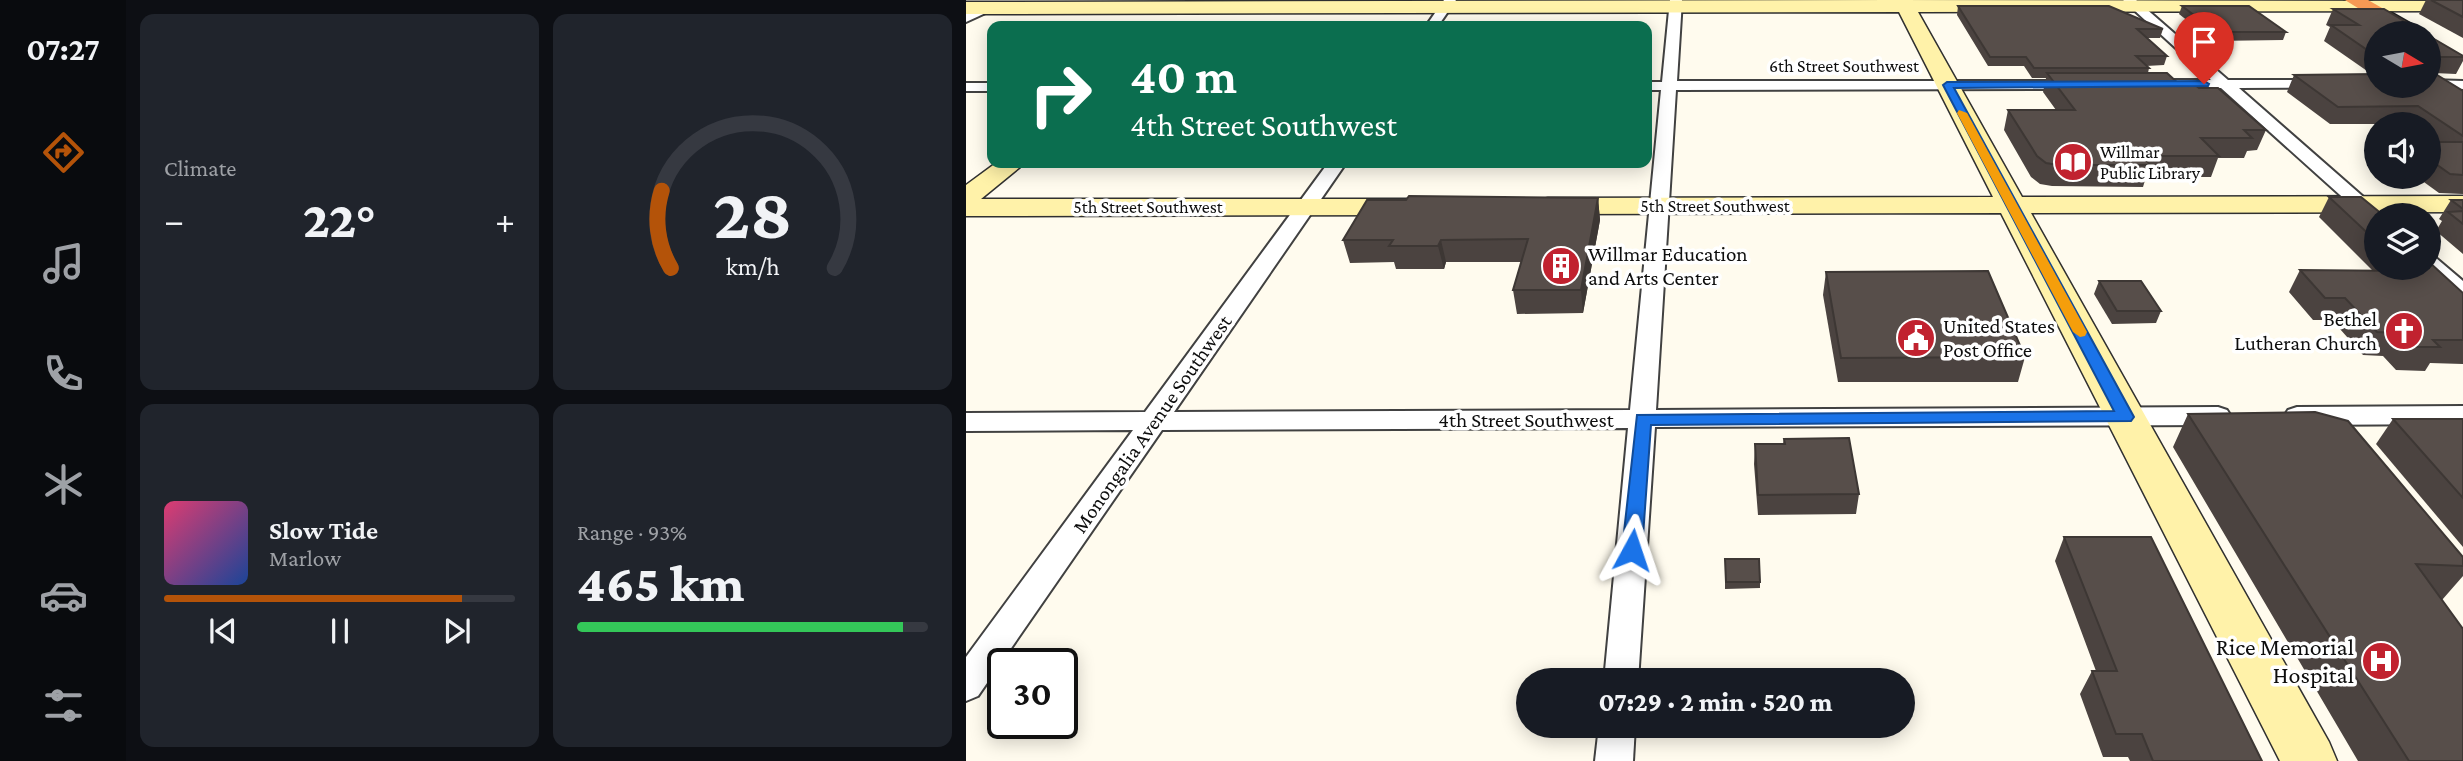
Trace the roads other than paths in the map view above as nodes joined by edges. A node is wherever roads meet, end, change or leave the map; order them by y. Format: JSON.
{"nodes":[{"id":1,"x":1675,"y":3,"type":"edge"},
{"id":2,"x":1903,"y":3,"type":"edge"},
{"id":3,"x":2132,"y":3,"type":"edge"},
{"id":4,"x":2359,"y":3,"type":"edge"},
{"id":5,"x":1221,"y":4,"type":"edge"},
{"id":6,"x":1448,"y":4,"type":"edge"},
{"id":7,"x":2463,"y":6,"type":"edge"},
{"id":8,"x":966,"y":8,"type":"edge"},
{"id":9,"x":986,"y":8,"type":"junction"},
{"id":10,"x":966,"y":18,"type":"edge"},
{"id":11,"x":1198,"y":21,"type":"edge"},
{"id":12,"x":1436,"y":21,"type":"edge"},
{"id":13,"x":2391,"y":21,"type":"edge"},
{"id":14,"x":2226,"y":84,"type":"junction"},
{"id":15,"x":2364,"y":84,"type":"edge"},
{"id":16,"x":2441,"y":84,"type":"edge"},
{"id":17,"x":1947,"y":85,"type":"junction"},
{"id":18,"x":2097,"y":85,"type":"edge"},
{"id":19,"x":2151,"y":85,"type":"edge"},
{"id":20,"x":2463,"y":85,"type":"edge"},
{"id":21,"x":1658,"y":86,"type":"edge"},
{"id":22,"x":966,"y":87,"type":"edge"},
{"id":23,"x":987,"y":87,"type":"edge"},
{"id":24,"x":1005,"y":168,"type":"edge"},
{"id":25,"x":1333,"y":168,"type":"edge"},
{"id":26,"x":966,"y":198,"type":"edge"},
{"id":27,"x":2463,"y":204,"type":"edge"},
{"id":28,"x":2011,"y":205,"type":"junction"},
{"id":29,"x":2441,"y":205,"type":"edge"},
{"id":30,"x":1440,"y":206,"type":"edge"},
{"id":31,"x":1522,"y":206,"type":"edge"},
{"id":32,"x":1660,"y":206,"type":"junction"},
{"id":33,"x":2364,"y":206,"type":"edge"},
{"id":34,"x":1306,"y":207,"type":"junction"},
{"id":35,"x":966,"y":208,"type":"edge"},
{"id":36,"x":2364,"y":210,"type":"edge"},
{"id":37,"x":2441,"y":273,"type":"edge"},
{"id":38,"x":2463,"y":292,"type":"edge"},
{"id":39,"x":2463,"y":415,"type":"edge"},
{"id":40,"x":2239,"y":416,"type":"edge"},
{"id":41,"x":2277,"y":416,"type":"edge"},
{"id":42,"x":2125,"y":417,"type":"junction"},
{"id":43,"x":1643,"y":419,"type":"junction"},
{"id":44,"x":1155,"y":421,"type":"junction"},
{"id":45,"x":966,"y":422,"type":"edge"},
{"id":46,"x":1622,"y":668,"type":"edge"},
{"id":47,"x":966,"y":685,"type":"edge"},
{"id":48,"x":1616,"y":738,"type":"edge"},
{"id":49,"x":1614,"y":761,"type":"edge"},
{"id":50,"x":2309,"y":761,"type":"edge"}],
"edges":[{"from":1,"to":2,"type":"street"},
{"from":1,"to":6,"type":"street"},
{"from":1,"to":21,"type":"street"},
{"from":2,"to":3,"type":"street"},
{"from":2,"to":17,"type":"street"},
{"from":3,"to":4,"type":"street"},
{"from":3,"to":14,"type":"street"},
{"from":4,"to":7,"type":"street"},
{"from":4,"to":13,"type":"highway"},
{"from":5,"to":6,"type":"street"},
{"from":5,"to":9,"type":"street"},
{"from":5,"to":11,"type":"street"},
{"from":6,"to":12,"type":"street"},
{"from":8,"to":9,"type":"street"},
{"from":9,"to":10,"type":"street"},
{"from":14,"to":15,"type":"street"},
{"from":14,"to":19,"type":"street"},
{"from":14,"to":33,"type":"street"},
{"from":16,"to":20,"type":"street"},
{"from":17,"to":18,"type":"street","name":"6th Street Southwest"},
{"from":17,"to":21,"type":"street","name":"6th Street Southwest"},
{"from":17,"to":28,"type":"street"},
{"from":21,"to":32,"type":"street"},
{"from":22,"to":23,"type":"street"},
{"from":24,"to":26,"type":"street"},
{"from":25,"to":34,"type":"street","name":"Monongalia Avenue Southwest"},
{"from":27,"to":29,"type":"street","name":"5th Street Southwest"},
{"from":28,"to":32,"type":"street","name":"5th Street Southwest"},
{"from":28,"to":36,"type":"street","name":"5th Street Southwest"},
{"from":28,"to":42,"type":"street"},
{"from":30,"to":34,"type":"street","name":"5th Street Southwest"},
{"from":31,"to":32,"type":"street","name":"5th Street Southwest"},
{"from":32,"to":43,"type":"street"},
{"from":34,"to":35,"type":"street","name":"5th Street Southwest"},
{"from":34,"to":44,"type":"street","name":"Monongalia Avenue Southwest"},
{"from":37,"to":38,"type":"street"},
{"from":39,"to":41,"type":"street"},
{"from":40,"to":42,"type":"street","name":"4th Street Southwest"},
{"from":42,"to":43,"type":"street","name":"4th Street Southwest"},
{"from":42,"to":50,"type":"street"},
{"from":43,"to":44,"type":"street","name":"4th Street Southwest"},
{"from":43,"to":46,"type":"street"},
{"from":44,"to":45,"type":"street","name":"4th Street Southwest"},
{"from":44,"to":47,"type":"street","name":"Monongalia Avenue Southwest"},
{"from":48,"to":49,"type":"street"}]}
